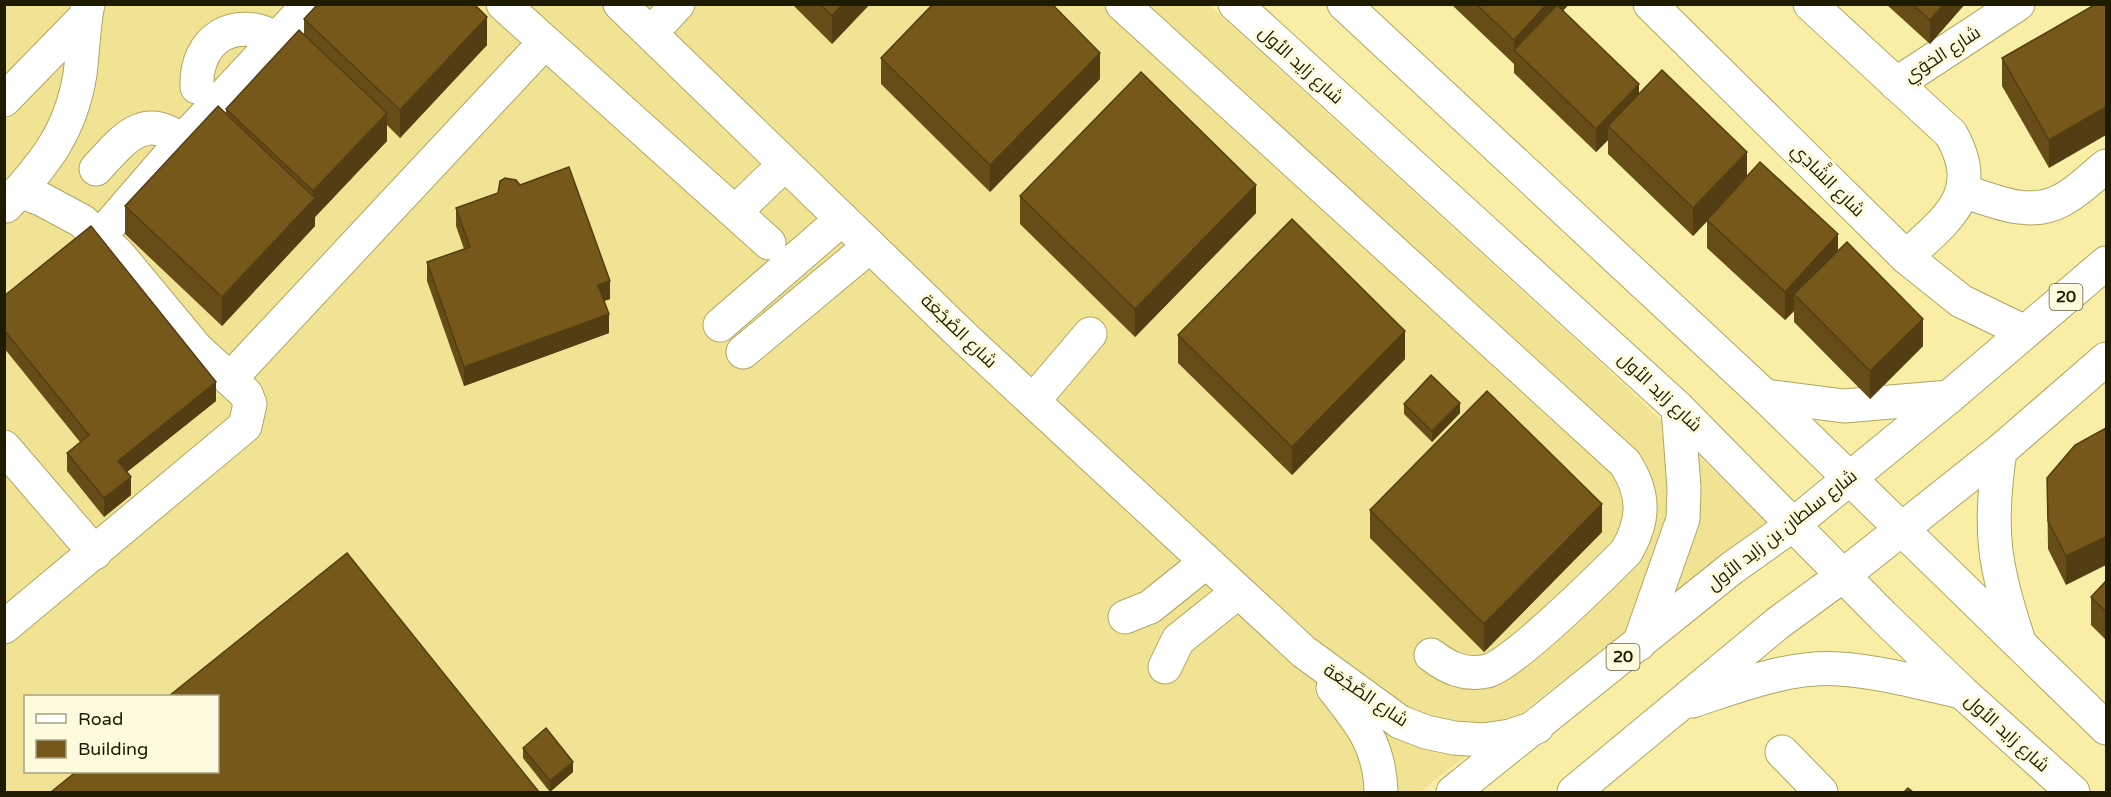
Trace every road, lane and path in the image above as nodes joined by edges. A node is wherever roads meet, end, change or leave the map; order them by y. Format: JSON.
{"nodes":[{"id":1,"x":309,"y":4,"type":"edge"},
{"id":2,"x":503,"y":4,"type":"edge"},
{"id":3,"x":620,"y":4,"type":"edge"},
{"id":4,"x":678,"y":4,"type":"edge"},
{"id":5,"x":1122,"y":4,"type":"edge"},
{"id":6,"x":1235,"y":4,"type":"edge"},
{"id":7,"x":1344,"y":4,"type":"edge"},
{"id":8,"x":1650,"y":4,"type":"edge"},
{"id":9,"x":1810,"y":4,"type":"edge"},
{"id":10,"x":2018,"y":4,"type":"edge"},
{"id":11,"x":94,"y":9,"type":"edge"},
{"id":12,"x":651,"y":33,"type":"junction"},
{"id":13,"x":276,"y":39,"type":"junction"},
{"id":14,"x":545,"y":42,"type":"junction"},
{"id":15,"x":1896,"y":84,"type":"junction"},
{"id":16,"x":197,"y":87,"type":"dead end"},
{"id":17,"x":4,"y":100,"type":"edge"},
{"id":18,"x":182,"y":141,"type":"junction"},
{"id":19,"x":785,"y":164,"type":"junction"},
{"id":20,"x":2106,"y":166,"type":"edge"},
{"id":21,"x":96,"y":169,"type":"dead end"},
{"id":22,"x":1963,"y":191,"type":"junction"},
{"id":23,"x":12,"y":199,"type":"edge"},
{"id":24,"x":735,"y":212,"type":"junction"},
{"id":25,"x":842,"y":219,"type":"junction"},
{"id":26,"x":100,"y":236,"type":"junction"},
{"id":27,"x":769,"y":243,"type":"dead end"},
{"id":28,"x":870,"y":246,"type":"junction"},
{"id":29,"x":1906,"y":257,"type":"junction"},
{"id":30,"x":2106,"y":263,"type":"edge"},
{"id":31,"x":720,"y":324,"type":"dead end"},
{"id":32,"x":2025,"y":332,"type":"junction"},
{"id":33,"x":1090,"y":334,"type":"dead end"},
{"id":34,"x":743,"y":352,"type":"dead end"},
{"id":35,"x":2106,"y":358,"type":"edge"},
{"id":36,"x":231,"y":378,"type":"junction"},
{"id":37,"x":1765,"y":396,"type":"junction"},
{"id":38,"x":1949,"y":397,"type":"junction"},
{"id":39,"x":1032,"y":401,"type":"junction"},
{"id":40,"x":1678,"y":408,"type":"junction"},
{"id":41,"x":4,"y":447,"type":"edge"},
{"id":42,"x":2000,"y":451,"type":"junction"},
{"id":43,"x":1850,"y":478,"type":"junction"},
{"id":44,"x":1794,"y":524,"type":"junction"},
{"id":45,"x":1901,"y":531,"type":"junction"},
{"id":46,"x":95,"y":553,"type":"junction"},
{"id":47,"x":1206,"y":562,"type":"junction"},
{"id":48,"x":1845,"y":574,"type":"junction"},
{"id":49,"x":1238,"y":592,"type":"junction"},
{"id":50,"x":1125,"y":617,"type":"dead end"},
{"id":51,"x":4,"y":627,"type":"edge"},
{"id":52,"x":1639,"y":644,"type":"junction"},
{"id":53,"x":2021,"y":648,"type":"junction"},
{"id":54,"x":1304,"y":652,"type":"junction"},
{"id":55,"x":1431,"y":655,"type":"dead end"},
{"id":56,"x":1165,"y":667,"type":"dead end"},
{"id":57,"x":1963,"y":693,"type":"junction"},
{"id":58,"x":1676,"y":706,"type":"junction"},
{"id":59,"x":1537,"y":727,"type":"junction"},
{"id":60,"x":2106,"y":728,"type":"edge"},
{"id":61,"x":1782,"y":752,"type":"dead end"},
{"id":62,"x":1381,"y":792,"type":"edge"},
{"id":63,"x":1453,"y":792,"type":"edge"},
{"id":64,"x":1574,"y":792,"type":"edge"},
{"id":65,"x":1821,"y":792,"type":"edge"},
{"id":66,"x":2073,"y":792,"type":"edge"}],
"edges":[{"from":1,"to":13,"type":"main road"},
{"from":2,"to":14,"type":"main road"},
{"from":3,"to":12,"type":"main road","name":"شارع الصَّجْعَة"},
{"from":4,"to":12,"type":"main road"},
{"from":5,"to":55,"type":"main road"},
{"from":6,"to":40,"type":"main road","name":"شارع زايد الأول"},
{"from":7,"to":37,"type":"main road"},
{"from":8,"to":29,"type":"main road","name":"شارع الشَّادِي"},
{"from":9,"to":15,"type":"main road"},
{"from":10,"to":15,"type":"main road","name":"شارع الخوَي"},
{"from":11,"to":17,"type":"main road"},
{"from":11,"to":23,"type":"main road"},
{"from":12,"to":19,"type":"main road","name":"شارع الصَّجْعَة"},
{"from":13,"to":16,"type":"main road"},
{"from":13,"to":18,"type":"main road"},
{"from":14,"to":24,"type":"main road"},
{"from":14,"to":36,"type":"main road"},
{"from":15,"to":22,"type":"main road"},
{"from":18,"to":21,"type":"main road"},
{"from":18,"to":26,"type":"main road"},
{"from":19,"to":24,"type":"main road"},
{"from":19,"to":25,"type":"main road","name":"شارع الصَّجْعَة"},
{"from":20,"to":22,"type":"main road"},
{"from":22,"to":29,"type":"main road"},
{"from":23,"to":26,"type":"main road"},
{"from":24,"to":27,"type":"main road"},
{"from":25,"to":28,"type":"main road","name":"شارع الصَّجْعَة"},
{"from":25,"to":31,"type":"main road"},
{"from":26,"to":36,"type":"main road"},
{"from":28,"to":34,"type":"main road"},
{"from":28,"to":39,"type":"main road","name":"شارع الصَّجْعَة"},
{"from":29,"to":32,"type":"main road","name":"شارع الشَّادِي"},
{"from":30,"to":32,"type":"main road","name":"شارع سلطان بن زايد الأول","number":"20"},
{"from":32,"to":38,"type":"main road","name":"شارع سلطان بن زايد الأول","number":"20"},
{"from":33,"to":39,"type":"main road"},
{"from":35,"to":42,"type":"main road"},
{"from":36,"to":46,"type":"main road"},
{"from":37,"to":38,"type":"main road"},
{"from":37,"to":43,"type":"main road"},
{"from":38,"to":43,"type":"main road","name":"شارع سلطان بن زايد الأول","number":"20"},
{"from":39,"to":47,"type":"main road","name":"شارع الصَّجْعَة"},
{"from":40,"to":44,"type":"main road","name":"شارع زايد الأول"},
{"from":40,"to":52,"type":"main road"},
{"from":41,"to":46,"type":"main road"},
{"from":42,"to":45,"type":"main road"},
{"from":42,"to":53,"type":"main road"},
{"from":43,"to":44,"type":"main road","name":"شارع سلطان بن زايد الأول","number":"20"},
{"from":43,"to":45,"type":"main road"},
{"from":44,"to":48,"type":"main road","name":"شارع زايد الأول"},
{"from":44,"to":52,"type":"main road","name":"شارع سلطان بن زايد الأول","number":"20"},
{"from":45,"to":48,"type":"main road"},
{"from":45,"to":53,"type":"main road"},
{"from":46,"to":51,"type":"main road"},
{"from":47,"to":49,"type":"main road","name":"شارع الصَّجْعَة"},
{"from":47,"to":50,"type":"main road"},
{"from":48,"to":57,"type":"main road","name":"شارع زايد الأول"},
{"from":48,"to":58,"type":"main road"},
{"from":49,"to":54,"type":"main road","name":"شارع الصَّجْعَة"},
{"from":49,"to":56,"type":"main road"},
{"from":52,"to":59,"type":"main road","name":"شارع سلطان بن زايد الأول","number":"20"},
{"from":53,"to":60,"type":"main road"},
{"from":54,"to":59,"type":"main road","name":"شارع الصَّجْعَة"},
{"from":54,"to":62,"type":"main road","name":"شارع الصَّجْعَة"},
{"from":57,"to":58,"type":"main road"},
{"from":57,"to":66,"type":"main road","name":"شارع زايد الأول"},
{"from":58,"to":64,"type":"main road"},
{"from":59,"to":63,"type":"main road","name":"شارع سلطان بن زايد الأول","number":"20"},
{"from":61,"to":65,"type":"main road"}]}
